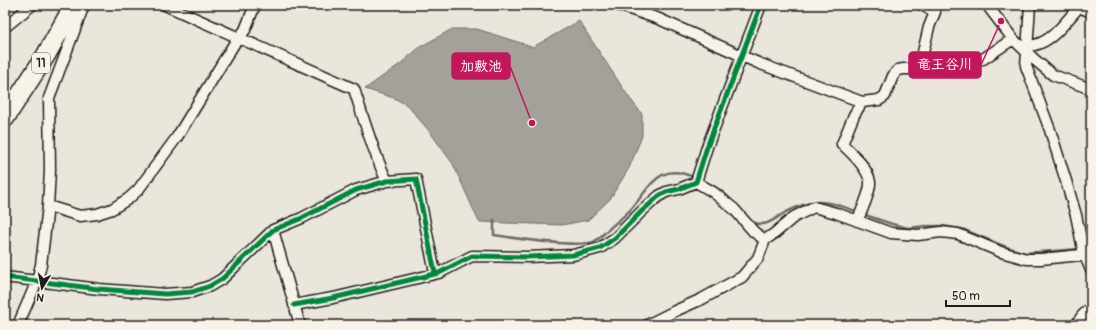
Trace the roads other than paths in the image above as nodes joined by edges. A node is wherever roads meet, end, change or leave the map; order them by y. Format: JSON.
{"nodes":[{"id":1,"x":32,"y":5,"type":"edge"},
{"id":2,"x":74,"y":5,"type":"edge"},
{"id":3,"x":84,"y":5,"type":"edge"},
{"id":4,"x":165,"y":5,"type":"edge"},
{"id":5,"x":254,"y":5,"type":"edge"},
{"id":6,"x":618,"y":5,"type":"edge"},
{"id":7,"x":761,"y":5,"type":"edge"},
{"id":8,"x":922,"y":5,"type":"edge"},
{"id":9,"x":988,"y":5,"type":"edge"},
{"id":10,"x":1030,"y":5,"type":"edge"},
{"id":11,"x":1091,"y":12,"type":"edge"},
{"id":12,"x":5,"y":27,"type":"edge"},
{"id":13,"x":240,"y":38,"type":"junction"},
{"id":14,"x":1013,"y":39,"type":"junction"},
{"id":15,"x":1027,"y":49,"type":"junction"},
{"id":16,"x":742,"y":56,"type":"junction"},
{"id":17,"x":918,"y":69,"type":"junction"},
{"id":18,"x":1091,"y":90,"type":"edge"},
{"id":19,"x":862,"y":102,"type":"junction"},
{"id":20,"x":5,"y":118,"type":"edge"},
{"id":21,"x":387,"y":181,"type":"junction"},
{"id":22,"x":696,"y":182,"type":"junction"},
{"id":23,"x":48,"y":206,"type":"junction"},
{"id":24,"x":859,"y":216,"type":"junction"},
{"id":25,"x":273,"y":230,"type":"junction"},
{"id":26,"x":764,"y":240,"type":"junction"},
{"id":27,"x":1085,"y":252,"type":"edge"},
{"id":28,"x":1091,"y":270,"type":"edge"},
{"id":29,"x":435,"y":273,"type":"junction"},
{"id":30,"x":5,"y":277,"type":"edge"},
{"id":31,"x":38,"y":281,"type":"junction"},
{"id":32,"x":294,"y":305,"type":"junction"},
{"id":33,"x":1091,"y":307,"type":"edge"},
{"id":34,"x":18,"y":325,"type":"edge"},
{"id":35,"x":300,"y":325,"type":"edge"},
{"id":36,"x":647,"y":325,"type":"edge"},
{"id":37,"x":1076,"y":325,"type":"edge"}],
"edges":[{"from":1,"to":12,"type":"street"},
{"from":2,"to":20,"type":"highway","number":"11"},
{"from":3,"to":23,"type":"street"},
{"from":4,"to":13,"type":"street"},
{"from":5,"to":13,"type":"street"},
{"from":6,"to":16,"type":"street"},
{"from":7,"to":16,"type":"street"},
{"from":8,"to":17,"type":"street"},
{"from":9,"to":14,"type":"street"},
{"from":10,"to":15,"type":"street"},
{"from":11,"to":15,"type":"street"},
{"from":13,"to":21,"type":"street"},
{"from":13,"to":23,"type":"street"},
{"from":14,"to":15,"type":"street"},
{"from":14,"to":17,"type":"street"},
{"from":15,"to":18,"type":"street"},
{"from":15,"to":27,"type":"street"},
{"from":16,"to":19,"type":"street"},
{"from":16,"to":22,"type":"street"},
{"from":17,"to":19,"type":"street"},
{"from":19,"to":24,"type":"street"},
{"from":21,"to":25,"type":"street"},
{"from":21,"to":29,"type":"street"},
{"from":22,"to":26,"type":"street"},
{"from":22,"to":29,"type":"street"},
{"from":23,"to":31,"type":"street"},
{"from":24,"to":26,"type":"street"},
{"from":24,"to":27,"type":"street"},
{"from":25,"to":31,"type":"street"},
{"from":25,"to":32,"type":"street"},
{"from":26,"to":36,"type":"street"},
{"from":27,"to":28,"type":"street"},
{"from":29,"to":32,"type":"street"},
{"from":30,"to":31,"type":"street"},
{"from":31,"to":34,"type":"street"},
{"from":32,"to":35,"type":"street"},
{"from":33,"to":37,"type":"street"}]}
